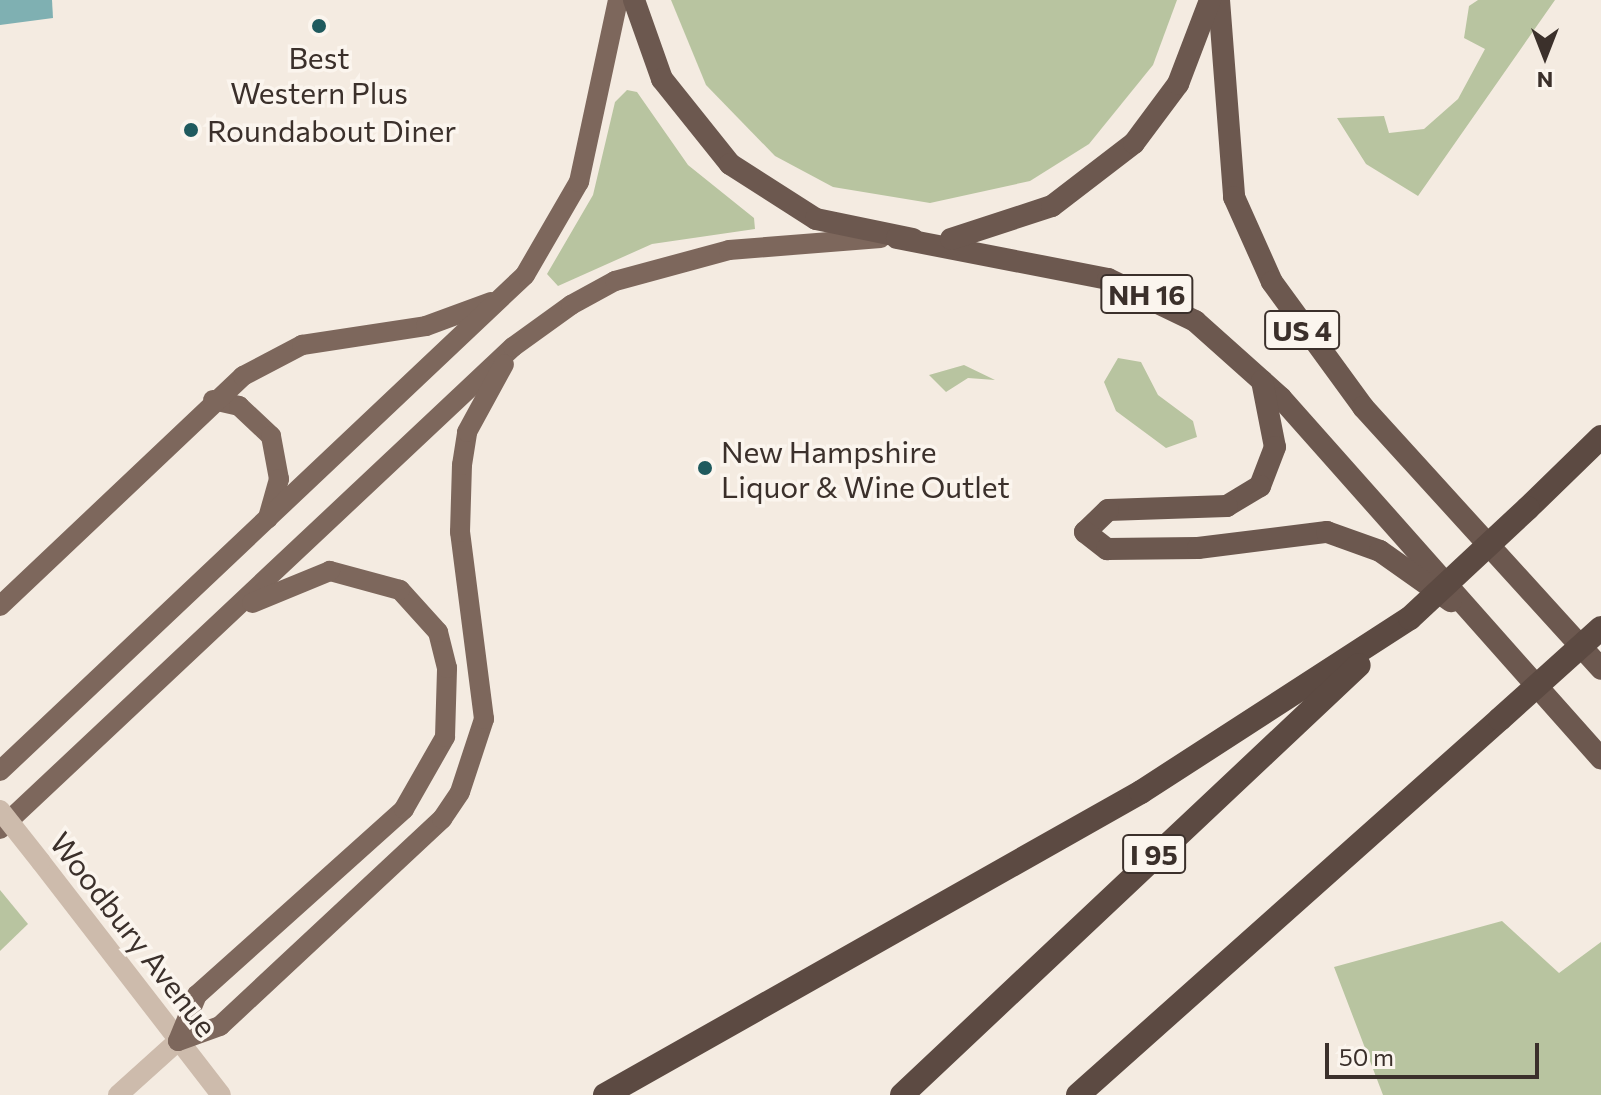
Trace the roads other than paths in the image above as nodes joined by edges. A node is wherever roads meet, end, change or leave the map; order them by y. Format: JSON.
{"nodes":[{"id":1,"x":618,"y":0,"type":"edge"},
{"id":2,"x":634,"y":0,"type":"edge"},
{"id":3,"x":1210,"y":0,"type":"edge"},
{"id":4,"x":1219,"y":0,"type":"edge"},
{"id":5,"x":897,"y":238,"type":"junction"},
{"id":6,"x":504,"y":297,"type":"junction"},
{"id":7,"x":513,"y":347,"type":"junction"},
{"id":8,"x":1261,"y":377,"type":"junction"},
{"id":9,"x":213,"y":400,"type":"junction"},
{"id":10,"x":1601,"y":437,"type":"edge"},
{"id":11,"x":266,"y":522,"type":"junction"},
{"id":12,"x":0,"y":606,"type":"edge"},
{"id":13,"x":1410,"y":618,"type":"junction"},
{"id":14,"x":215,"y":626,"type":"junction"},
{"id":15,"x":1487,"y":628,"type":"junction"},
{"id":16,"x":1601,"y":628,"type":"edge"},
{"id":17,"x":1601,"y":669,"type":"edge"},
{"id":18,"x":1601,"y":759,"type":"edge"},
{"id":19,"x":0,"y":771,"type":"edge"},
{"id":20,"x":0,"y":810,"type":"edge"},
{"id":21,"x":0,"y":829,"type":"edge"},
{"id":22,"x":178,"y":1041,"type":"junction"},
{"id":23,"x":118,"y":1095,"type":"edge"},
{"id":24,"x":221,"y":1095,"type":"edge"},
{"id":25,"x":605,"y":1095,"type":"edge"},
{"id":26,"x":902,"y":1095,"type":"edge"},
{"id":27,"x":1078,"y":1095,"type":"edge"}],
"edges":[{"from":1,"to":6,"type":"main road"},
{"from":2,"to":5,"type":"highway"},
{"from":3,"to":5,"type":"highway"},
{"from":4,"to":17,"type":"highway","number":"US 4"},
{"from":5,"to":7,"type":"main road"},
{"from":5,"to":8,"type":"highway","number":"NH 16"},
{"from":6,"to":9,"type":"main road"},
{"from":6,"to":11,"type":"main road"},
{"from":7,"to":14,"type":"main road"},
{"from":7,"to":22,"type":"main road"},
{"from":8,"to":15,"type":"highway","number":"NH 16"},
{"from":8,"to":15,"type":"highway"},
{"from":9,"to":11,"type":"main road"},
{"from":9,"to":12,"type":"main road"},
{"from":10,"to":13,"type":"highway","number":"I 95","bridge":true},
{"from":11,"to":19,"type":"main road"},
{"from":13,"to":25,"type":"highway"},
{"from":13,"to":26,"type":"highway","number":"I 95"},
{"from":14,"to":21,"type":"main road"},
{"from":14,"to":22,"type":"main road"},
{"from":15,"to":18,"type":"highway","number":"NH 16"},
{"from":16,"to":27,"type":"highway","bridge":true},
{"from":20,"to":22,"type":"street","name":"Woodbury Avenue","bridge":true},
{"from":22,"to":23,"type":"street"},
{"from":22,"to":24,"type":"street","name":"Woodbury Avenue"}]}
